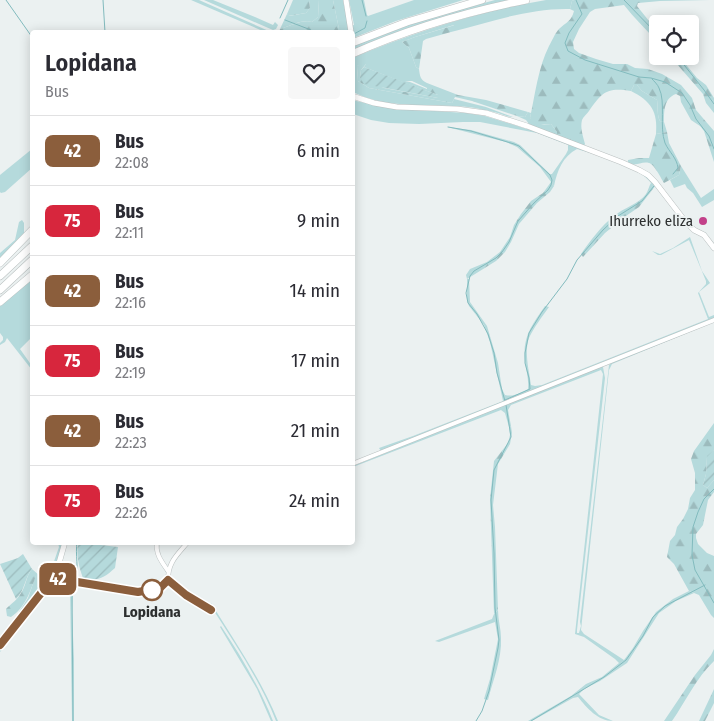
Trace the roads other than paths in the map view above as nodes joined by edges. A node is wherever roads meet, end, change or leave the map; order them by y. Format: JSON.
{"nodes":[{"id":1,"x":346,"y":0,"type":"edge"},
{"id":2,"x":482,"y":0,"type":"edge"},
{"id":3,"x":526,"y":0,"type":"edge"},
{"id":4,"x":351,"y":30,"type":"edge"},
{"id":5,"x":355,"y":42,"type":"edge"},
{"id":6,"x":355,"y":53,"type":"edge"},
{"id":7,"x":355,"y":97,"type":"edge"},
{"id":8,"x":30,"y":232,"type":"edge"},
{"id":9,"x":30,"y":248,"type":"edge"},
{"id":10,"x":714,"y":248,"type":"edge"},
{"id":11,"x":30,"y":262,"type":"edge"},
{"id":12,"x":0,"y":263,"type":"edge"},
{"id":13,"x":0,"y":276,"type":"edge"},
{"id":14,"x":30,"y":277,"type":"edge"},
{"id":15,"x":0,"y":290,"type":"edge"},
{"id":16,"x":0,"y":302,"type":"edge"},
{"id":17,"x":714,"y":320,"type":"edge"},
{"id":18,"x":355,"y":463,"type":"edge"},
{"id":19,"x":64,"y":545,"type":"edge"},
{"id":20,"x":156,"y":545,"type":"edge"},
{"id":21,"x":185,"y":545,"type":"edge"},
{"id":22,"x":168,"y":571,"type":"junction"},
{"id":23,"x":53,"y":578,"type":"junction"},
{"id":24,"x":168,"y":580,"type":"junction"},
{"id":25,"x":211,"y":610,"type":"dead end"},
{"id":26,"x":0,"y":645,"type":"edge"}],
"edges":[{"from":1,"to":4,"type":"street"},
{"from":2,"to":5,"type":"highway"},
{"from":3,"to":6,"type":"highway"},
{"from":7,"to":10,"type":"street"},
{"from":8,"to":12,"type":"highway"},
{"from":9,"to":13,"type":"highway"},
{"from":11,"to":15,"type":"highway"},
{"from":14,"to":16,"type":"highway"},
{"from":17,"to":18,"type":"street"},
{"from":19,"to":23,"type":"street"},
{"from":20,"to":22,"type":"street"},
{"from":21,"to":22,"type":"street"},
{"from":22,"to":24,"type":"street"},
{"from":23,"to":24,"type":"street"},
{"from":23,"to":26,"type":"street"},
{"from":24,"to":25,"type":"street"}]}
